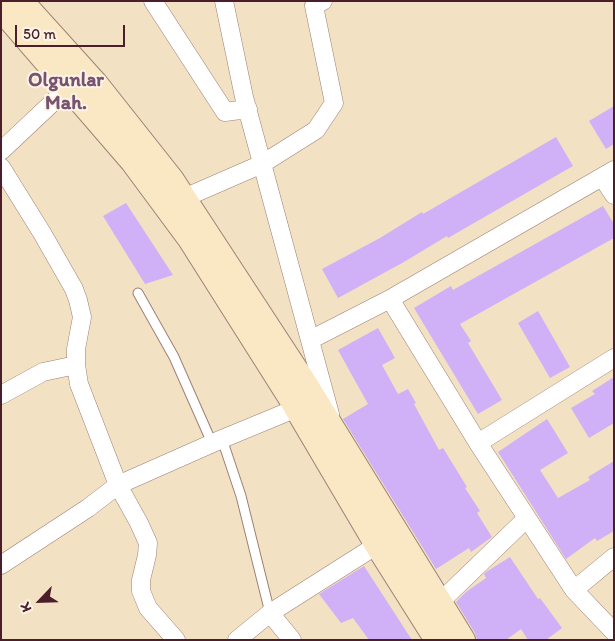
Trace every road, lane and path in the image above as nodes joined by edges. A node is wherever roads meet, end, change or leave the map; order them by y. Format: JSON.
{"nodes":[{"id":1,"x":21,"y":1,"type":"edge"},
{"id":2,"x":153,"y":1,"type":"edge"},
{"id":3,"x":224,"y":1,"type":"edge"},
{"id":4,"x":323,"y":1,"type":"edge"},
{"id":5,"x":1,"y":10,"type":"edge"},
{"id":6,"x":69,"y":88,"type":"junction"},
{"id":7,"x":248,"y":109,"type":"junction"},
{"id":8,"x":1,"y":151,"type":"edge"},
{"id":9,"x":262,"y":164,"type":"junction"},
{"id":10,"x":1,"y":167,"type":"edge"},
{"id":11,"x":608,"y":174,"type":"edge"},
{"id":12,"x":614,"y":195,"type":"edge"},
{"id":13,"x":184,"y":198,"type":"junction"},
{"id":14,"x":138,"y":293,"type":"dead end"},
{"id":15,"x":390,"y":299,"type":"junction"},
{"id":16,"x":310,"y":340,"type":"junction"},
{"id":17,"x":614,"y":358,"type":"edge"},
{"id":18,"x":76,"y":365,"type":"junction"},
{"id":19,"x":1,"y":394,"type":"edge"},
{"id":20,"x":296,"y":408,"type":"junction"},
{"id":21,"x":334,"y":429,"type":"junction"},
{"id":22,"x":217,"y":441,"type":"junction"},
{"id":23,"x":478,"y":443,"type":"junction"},
{"id":24,"x":118,"y":485,"type":"junction"},
{"id":25,"x":527,"y":518,"type":"junction"},
{"id":26,"x":377,"y":545,"type":"junction"},
{"id":27,"x":614,"y":557,"type":"edge"},
{"id":28,"x":1,"y":565,"type":"edge"},
{"id":29,"x":574,"y":590,"type":"junction"},
{"id":30,"x":440,"y":602,"type":"junction"},
{"id":31,"x":270,"y":613,"type":"junction"},
{"id":32,"x":614,"y":632,"type":"edge"},
{"id":33,"x":176,"y":640,"type":"edge"},
{"id":34,"x":237,"y":640,"type":"edge"},
{"id":35,"x":292,"y":640,"type":"edge"},
{"id":36,"x":437,"y":640,"type":"edge"},
{"id":37,"x":463,"y":640,"type":"edge"}],
"edges":[{"from":1,"to":13,"type":"main road"},
{"from":2,"to":7,"type":"street"},
{"from":3,"to":7,"type":"street"},
{"from":4,"to":9,"type":"street"},
{"from":5,"to":6,"type":"main road"},
{"from":6,"to":8,"type":"street"},
{"from":6,"to":20,"type":"main road"},
{"from":7,"to":9,"type":"street"},
{"from":9,"to":13,"type":"street"},
{"from":9,"to":16,"type":"street"},
{"from":10,"to":18,"type":"street"},
{"from":11,"to":12,"type":"street"},
{"from":11,"to":15,"type":"street"},
{"from":13,"to":21,"type":"main road"},
{"from":14,"to":22,"type":"lane"},
{"from":15,"to":16,"type":"street"},
{"from":15,"to":23,"type":"street"},
{"from":16,"to":21,"type":"street"},
{"from":17,"to":23,"type":"street"},
{"from":18,"to":19,"type":"street"},
{"from":18,"to":24,"type":"street"},
{"from":20,"to":22,"type":"street"},
{"from":20,"to":26,"type":"main road"},
{"from":21,"to":30,"type":"main road"},
{"from":22,"to":24,"type":"street"},
{"from":22,"to":31,"type":"lane"},
{"from":23,"to":25,"type":"street"},
{"from":24,"to":28,"type":"street"},
{"from":24,"to":33,"type":"street"},
{"from":25,"to":29,"type":"street"},
{"from":25,"to":30,"type":"street"},
{"from":26,"to":31,"type":"street"},
{"from":26,"to":36,"type":"main road"},
{"from":27,"to":29,"type":"street"},
{"from":29,"to":32,"type":"street"},
{"from":30,"to":37,"type":"main road"},
{"from":31,"to":34,"type":"street"},
{"from":31,"to":35,"type":"street"}]}
